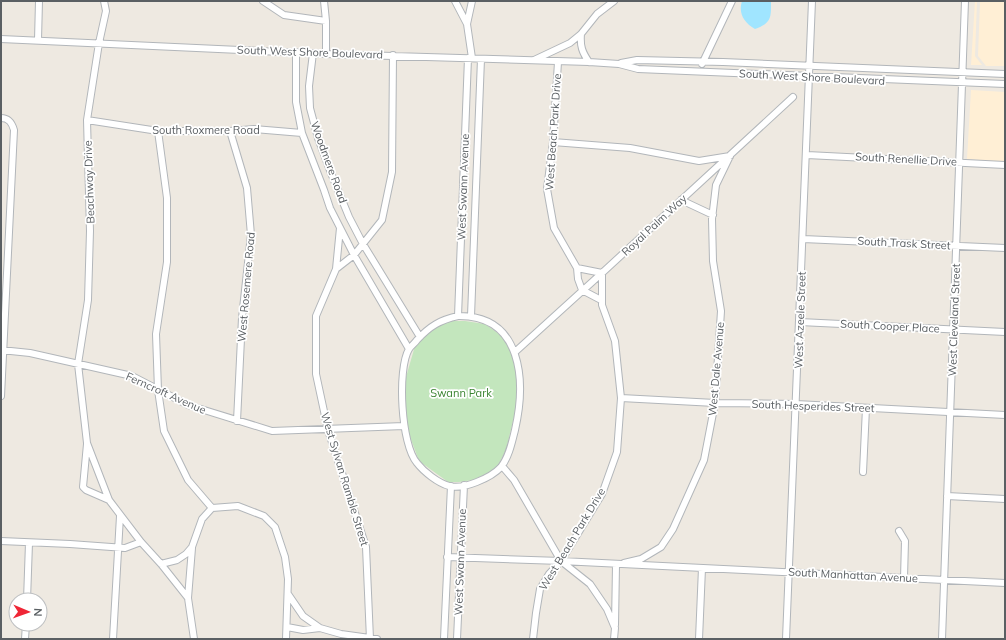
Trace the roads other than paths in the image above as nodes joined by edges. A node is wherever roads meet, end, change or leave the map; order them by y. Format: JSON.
{"nodes":[{"id":1,"x":39,"y":1,"type":"edge"},
{"id":2,"x":104,"y":1,"type":"edge"},
{"id":3,"x":262,"y":1,"type":"edge"},
{"id":4,"x":324,"y":1,"type":"edge"},
{"id":5,"x":455,"y":1,"type":"edge"},
{"id":6,"x":472,"y":1,"type":"edge"},
{"id":7,"x":614,"y":1,"type":"edge"},
{"id":8,"x":732,"y":1,"type":"edge"},
{"id":9,"x":812,"y":1,"type":"edge"},
{"id":10,"x":965,"y":1,"type":"edge"},
{"id":11,"x":326,"y":21,"type":"junction"},
{"id":12,"x":467,"y":24,"type":"junction"},
{"id":13,"x":581,"y":34,"type":"junction"},
{"id":14,"x":1,"y":39,"type":"edge"},
{"id":15,"x":38,"y":40,"type":"junction"},
{"id":16,"x":99,"y":43,"type":"junction"},
{"id":17,"x":296,"y":52,"type":"junction"},
{"id":18,"x":313,"y":53,"type":"junction"},
{"id":19,"x":326,"y":54,"type":"junction"},
{"id":20,"x":393,"y":55,"type":"junction"},
{"id":21,"x":470,"y":58,"type":"junction"},
{"id":22,"x":481,"y":59,"type":"junction"},
{"id":23,"x":530,"y":61,"type":"junction"},
{"id":24,"x":558,"y":62,"type":"junction"},
{"id":25,"x":589,"y":62,"type":"junction"},
{"id":26,"x":703,"y":62,"type":"junction"},
{"id":27,"x":619,"y":64,"type":"junction"},
{"id":28,"x":810,"y":66,"type":"junction"},
{"id":29,"x":698,"y":71,"type":"junction"},
{"id":30,"x":963,"y":72,"type":"junction"},
{"id":31,"x":1005,"y":74,"type":"edge"},
{"id":32,"x":809,"y":76,"type":"junction"},
{"id":33,"x":962,"y":82,"type":"junction"},
{"id":34,"x":1005,"y":84,"type":"edge"},
{"id":35,"x":793,"y":97,"type":"dead end"},
{"id":36,"x":1,"y":118,"type":"edge"},
{"id":37,"x":86,"y":120,"type":"junction"},
{"id":38,"x":158,"y":131,"type":"junction"},
{"id":39,"x":230,"y":131,"type":"junction"},
{"id":40,"x":302,"y":133,"type":"junction"},
{"id":41,"x":553,"y":142,"type":"junction"},
{"id":42,"x":807,"y":155,"type":"junction"},
{"id":43,"x":730,"y":156,"type":"junction"},
{"id":44,"x":959,"y":162,"type":"junction"},
{"id":45,"x":1005,"y":164,"type":"edge"},
{"id":46,"x":681,"y":200,"type":"junction"},
{"id":47,"x":713,"y":214,"type":"junction"},
{"id":48,"x":340,"y":228,"type":"junction"},
{"id":49,"x":803,"y":238,"type":"junction"},
{"id":50,"x":363,"y":244,"type":"junction"},
{"id":51,"x":956,"y":246,"type":"junction"},
{"id":52,"x":1005,"y":248,"type":"edge"},
{"id":53,"x":354,"y":255,"type":"junction"},
{"id":54,"x":577,"y":268,"type":"junction"},
{"id":55,"x":336,"y":269,"type":"junction"},
{"id":56,"x":1,"y":270,"type":"edge"},
{"id":57,"x":8,"y":270,"type":"junction"},
{"id":58,"x":602,"y":273,"type":"junction"},
{"id":59,"x":582,"y":290,"type":"junction"},
{"id":60,"x":601,"y":300,"type":"junction"},
{"id":61,"x":458,"y":316,"type":"junction"},
{"id":62,"x":470,"y":316,"type":"junction"},
{"id":63,"x":800,"y":322,"type":"junction"},
{"id":64,"x":953,"y":329,"type":"junction"},
{"id":65,"x":1005,"y":332,"type":"edge"},
{"id":66,"x":420,"y":337,"type":"junction"},
{"id":67,"x":409,"y":349,"type":"junction"},
{"id":68,"x":2,"y":350,"type":"edge"},
{"id":69,"x":515,"y":352,"type":"junction"},
{"id":70,"x":78,"y":364,"type":"junction"},
{"id":71,"x":158,"y":390,"type":"junction"},
{"id":72,"x":1,"y":396,"type":"edge"},
{"id":73,"x":621,"y":398,"type":"junction"},
{"id":74,"x":715,"y":403,"type":"junction"},
{"id":75,"x":796,"y":404,"type":"junction"},
{"id":76,"x":866,"y":408,"type":"junction"},
{"id":77,"x":950,"y":412,"type":"junction"},
{"id":78,"x":1005,"y":415,"type":"edge"},
{"id":79,"x":237,"y":421,"type":"junction"},
{"id":80,"x":404,"y":426,"type":"junction"},
{"id":81,"x":328,"y":430,"type":"junction"},
{"id":82,"x":87,"y":443,"type":"junction"},
{"id":83,"x":502,"y":466,"type":"junction"},
{"id":84,"x":863,"y":472,"type":"dead end"},
{"id":85,"x":464,"y":485,"type":"junction"},
{"id":86,"x":451,"y":486,"type":"junction"},
{"id":87,"x":947,"y":496,"type":"junction"},
{"id":88,"x":1005,"y":499,"type":"edge"},
{"id":89,"x":108,"y":500,"type":"junction"},
{"id":90,"x":212,"y":508,"type":"junction"},
{"id":91,"x":120,"y":516,"type":"junction"},
{"id":92,"x":899,"y":531,"type":"dead end"},
{"id":93,"x":1,"y":542,"type":"edge"},
{"id":94,"x":141,"y":542,"type":"junction"},
{"id":95,"x":29,"y":543,"type":"junction"},
{"id":96,"x":192,"y":546,"type":"junction"},
{"id":97,"x":119,"y":547,"type":"junction"},
{"id":98,"x":448,"y":557,"type":"junction"},
{"id":99,"x":461,"y":558,"type":"junction"},
{"id":100,"x":561,"y":561,"type":"junction"},
{"id":101,"x":161,"y":564,"type":"junction"},
{"id":102,"x":616,"y":565,"type":"junction"},
{"id":103,"x":702,"y":568,"type":"junction"},
{"id":104,"x":789,"y":572,"type":"junction"},
{"id":105,"x":904,"y":578,"type":"junction"},
{"id":106,"x":944,"y":580,"type":"junction"},
{"id":107,"x":1005,"y":583,"type":"edge"},
{"id":108,"x":27,"y":592,"type":"edge"},
{"id":109,"x":288,"y":594,"type":"junction"},
{"id":110,"x":188,"y":598,"type":"junction"},
{"id":111,"x":287,"y":627,"type":"junction"},
{"id":112,"x":320,"y":628,"type":"junction"},
{"id":113,"x":615,"y":628,"type":"junction"},
{"id":114,"x":370,"y":638,"type":"edge"},
{"id":115,"x":113,"y":639,"type":"edge"},
{"id":116,"x":194,"y":639,"type":"edge"},
{"id":117,"x":286,"y":639,"type":"edge"},
{"id":118,"x":377,"y":639,"type":"edge"},
{"id":119,"x":444,"y":639,"type":"edge"},
{"id":120,"x":457,"y":639,"type":"edge"},
{"id":121,"x":533,"y":639,"type":"edge"},
{"id":122,"x":614,"y":639,"type":"edge"},
{"id":123,"x":699,"y":639,"type":"edge"},
{"id":124,"x":786,"y":639,"type":"edge"},
{"id":125,"x":942,"y":639,"type":"edge"}],
"edges":[{"from":1,"to":15,"type":"street"},
{"from":2,"to":16,"type":"street","name":"Beachway Drive"},
{"from":3,"to":11,"type":"street"},
{"from":4,"to":11,"type":"street"},
{"from":5,"to":12,"type":"street"},
{"from":6,"to":12,"type":"street","name":"West Swann Avenue"},
{"from":7,"to":13,"type":"street"},
{"from":8,"to":26,"type":"street"},
{"from":9,"to":28,"type":"street","name":"West Azeele Street"},
{"from":10,"to":30,"type":"street","name":"West Cleveland Street"},
{"from":11,"to":19,"type":"street"},
{"from":12,"to":21,"type":"street","name":"West Swann Avenue"},
{"from":13,"to":23,"type":"street"},
{"from":13,"to":25,"type":"street"},
{"from":14,"to":15,"type":"street","name":"South West Shore Boulevard"},
{"from":15,"to":16,"type":"street","name":"South West Shore Boulevard"},
{"from":16,"to":17,"type":"street","name":"South West Shore Boulevard"},
{"from":16,"to":37,"type":"street","name":"Beachway Drive"},
{"from":17,"to":18,"type":"street","name":"South West Shore Boulevard"},
{"from":17,"to":40,"type":"street","name":"Woodmere Road"},
{"from":18,"to":19,"type":"street","name":"South West Shore Boulevard"},
{"from":18,"to":50,"type":"street","name":"Woodmere Road"},
{"from":19,"to":20,"type":"street","name":"South West Shore Boulevard"},
{"from":20,"to":21,"type":"street","name":"South West Shore Boulevard"},
{"from":20,"to":50,"type":"street","name":"West Sylvan Ramble Street"},
{"from":21,"to":22,"type":"street","name":"South West Shore Boulevard"},
{"from":21,"to":61,"type":"street","name":"West Swann Avenue"},
{"from":22,"to":23,"type":"street","name":"South West Shore Boulevard"},
{"from":22,"to":62,"type":"street","name":"West Swann Avenue"},
{"from":23,"to":24,"type":"street","name":"South West Shore Boulevard"},
{"from":24,"to":25,"type":"street","name":"South West Shore Boulevard"},
{"from":24,"to":41,"type":"street","name":"West Beach Park Drive"},
{"from":25,"to":27,"type":"street","name":"South West Shore Boulevard"},
{"from":26,"to":27,"type":"street","name":"South West Shore Boulevard"},
{"from":26,"to":28,"type":"street","name":"South West Shore Boulevard"},
{"from":26,"to":29,"type":"street"},
{"from":27,"to":29,"type":"street","name":"South West Shore Boulevard"},
{"from":28,"to":30,"type":"street","name":"South West Shore Boulevard"},
{"from":28,"to":32,"type":"street","name":"West Azeele Street"},
{"from":29,"to":32,"type":"street","name":"South West Shore Boulevard"},
{"from":30,"to":31,"type":"street","name":"South West Shore Boulevard"},
{"from":30,"to":33,"type":"street","name":"West Cleveland Street"},
{"from":32,"to":33,"type":"street","name":"South West Shore Boulevard"},
{"from":32,"to":42,"type":"street","name":"West Azeele Street"},
{"from":33,"to":34,"type":"street","name":"South West Shore Boulevard"},
{"from":33,"to":44,"type":"street","name":"West Cleveland Street"},
{"from":35,"to":43,"type":"street","name":"Royal Palm Way"},
{"from":36,"to":57,"type":"street"},
{"from":37,"to":38,"type":"street","name":"South Roxmere Road"},
{"from":37,"to":70,"type":"street","name":"Beachway Drive"},
{"from":38,"to":39,"type":"street","name":"South Roxmere Road"},
{"from":38,"to":71,"type":"street"},
{"from":39,"to":40,"type":"street","name":"South Roxmere Road"},
{"from":39,"to":79,"type":"street","name":"West Rosemere Road"},
{"from":40,"to":48,"type":"street","name":"Woodmere Road"},
{"from":41,"to":43,"type":"street"},
{"from":41,"to":54,"type":"street","name":"West Beach Park Drive"},
{"from":42,"to":44,"type":"street","name":"South Renellie Drive"},
{"from":42,"to":49,"type":"street","name":"West Azeele Street"},
{"from":43,"to":46,"type":"street","name":"Royal Palm Way"},
{"from":43,"to":47,"type":"street","name":"West Dale Avenue"},
{"from":44,"to":45,"type":"street","name":"South Renellie Drive"},
{"from":44,"to":51,"type":"street","name":"West Cleveland Street"},
{"from":46,"to":47,"type":"street"},
{"from":46,"to":58,"type":"street","name":"Royal Palm Way"},
{"from":47,"to":74,"type":"street","name":"West Dale Avenue"},
{"from":48,"to":53,"type":"street","name":"Woodmere Road"},
{"from":48,"to":55,"type":"street"},
{"from":49,"to":51,"type":"street","name":"South Trask Street"},
{"from":49,"to":63,"type":"street","name":"West Azeele Street"},
{"from":50,"to":53,"type":"street","name":"West Sylvan Ramble Street"},
{"from":50,"to":66,"type":"street","name":"Woodmere Road"},
{"from":51,"to":52,"type":"street","name":"South Trask Street"},
{"from":51,"to":64,"type":"street","name":"West Cleveland Street"},
{"from":53,"to":55,"type":"street","name":"West Sylvan Ramble Street"},
{"from":53,"to":67,"type":"street","name":"Woodmere Road"},
{"from":54,"to":58,"type":"street"},
{"from":54,"to":59,"type":"street","name":"West Beach Park Drive"},
{"from":55,"to":81,"type":"street","name":"West Sylvan Ramble Street"},
{"from":56,"to":57,"type":"street"},
{"from":57,"to":68,"type":"street"},
{"from":58,"to":59,"type":"street","name":"Royal Palm Way"},
{"from":58,"to":60,"type":"street","name":"West Beach Park Drive"},
{"from":59,"to":60,"type":"street"},
{"from":59,"to":69,"type":"street","name":"Royal Palm Way"},
{"from":60,"to":73,"type":"street","name":"West Beach Park Drive"},
{"from":61,"to":62,"type":"street"},
{"from":61,"to":66,"type":"street"},
{"from":62,"to":69,"type":"street"},
{"from":63,"to":64,"type":"street","name":"South Cooper Place"},
{"from":63,"to":75,"type":"street","name":"West Azeele Street"},
{"from":64,"to":65,"type":"street","name":"South Cooper Place"},
{"from":64,"to":77,"type":"street","name":"West Cleveland Street"},
{"from":66,"to":67,"type":"street"},
{"from":67,"to":80,"type":"street"},
{"from":68,"to":70,"type":"street","name":"Ferncroft Avenue"},
{"from":68,"to":72,"type":"street"},
{"from":69,"to":83,"type":"street"},
{"from":70,"to":71,"type":"street","name":"Ferncroft Avenue"},
{"from":70,"to":82,"type":"street","name":"Beachway Drive"},
{"from":71,"to":79,"type":"street","name":"Ferncroft Avenue"},
{"from":71,"to":90,"type":"street"},
{"from":73,"to":74,"type":"street","name":"South Hesperides Street"},
{"from":73,"to":100,"type":"street","name":"West Beach Park Drive"},
{"from":74,"to":75,"type":"street","name":"South Hesperides Street"},
{"from":74,"to":102,"type":"street","name":"West Dale Avenue"},
{"from":75,"to":76,"type":"street","name":"South Hesperides Street"},
{"from":75,"to":104,"type":"street","name":"West Azeele Street"},
{"from":76,"to":77,"type":"street","name":"South Hesperides Street"},
{"from":76,"to":84,"type":"street"},
{"from":77,"to":78,"type":"street","name":"South Hesperides Street"},
{"from":77,"to":87,"type":"street","name":"West Cleveland Street"},
{"from":79,"to":81,"type":"street","name":"Ferncroft Avenue"},
{"from":80,"to":81,"type":"street"},
{"from":80,"to":86,"type":"street"},
{"from":81,"to":114,"type":"street","name":"West Sylvan Ramble Street"},
{"from":82,"to":89,"type":"street"},
{"from":82,"to":89,"type":"street"},
{"from":83,"to":85,"type":"street"},
{"from":83,"to":100,"type":"street"},
{"from":85,"to":86,"type":"street"},
{"from":85,"to":99,"type":"street","name":"West Swann Avenue"},
{"from":86,"to":98,"type":"street","name":"West Swann Avenue"},
{"from":87,"to":88,"type":"street"},
{"from":87,"to":106,"type":"street","name":"West Cleveland Street"},
{"from":89,"to":91,"type":"street"},
{"from":90,"to":96,"type":"street"},
{"from":90,"to":109,"type":"street"},
{"from":91,"to":94,"type":"street"},
{"from":91,"to":97,"type":"street"},
{"from":92,"to":105,"type":"street"},
{"from":93,"to":95,"type":"street"},
{"from":94,"to":97,"type":"street"},
{"from":94,"to":101,"type":"street"},
{"from":95,"to":97,"type":"street"},
{"from":95,"to":108,"type":"street"},
{"from":96,"to":101,"type":"street"},
{"from":96,"to":110,"type":"street"},
{"from":97,"to":115,"type":"street"},
{"from":98,"to":99,"type":"street"},
{"from":98,"to":119,"type":"street","name":"West Swann Avenue"},
{"from":99,"to":100,"type":"street"},
{"from":99,"to":120,"type":"street","name":"West Swann Avenue"},
{"from":100,"to":102,"type":"street"},
{"from":100,"to":113,"type":"street"},
{"from":100,"to":121,"type":"street","name":"West Beach Park Drive"},
{"from":101,"to":110,"type":"street"},
{"from":102,"to":103,"type":"street"},
{"from":102,"to":113,"type":"street"},
{"from":103,"to":104,"type":"street","name":"South Manhattan Avenue"},
{"from":103,"to":123,"type":"street"},
{"from":104,"to":105,"type":"street","name":"South Manhattan Avenue"},
{"from":104,"to":124,"type":"street","name":"West Azeele Street"},
{"from":105,"to":106,"type":"street","name":"South Manhattan Avenue"},
{"from":106,"to":107,"type":"street","name":"South Manhattan Avenue"},
{"from":106,"to":125,"type":"street","name":"West Cleveland Street"},
{"from":109,"to":111,"type":"street"},
{"from":109,"to":112,"type":"street"},
{"from":110,"to":116,"type":"street"},
{"from":111,"to":112,"type":"street"},
{"from":111,"to":117,"type":"street"},
{"from":112,"to":114,"type":"street"},
{"from":113,"to":122,"type":"street"},
{"from":114,"to":118,"type":"street"}]}
